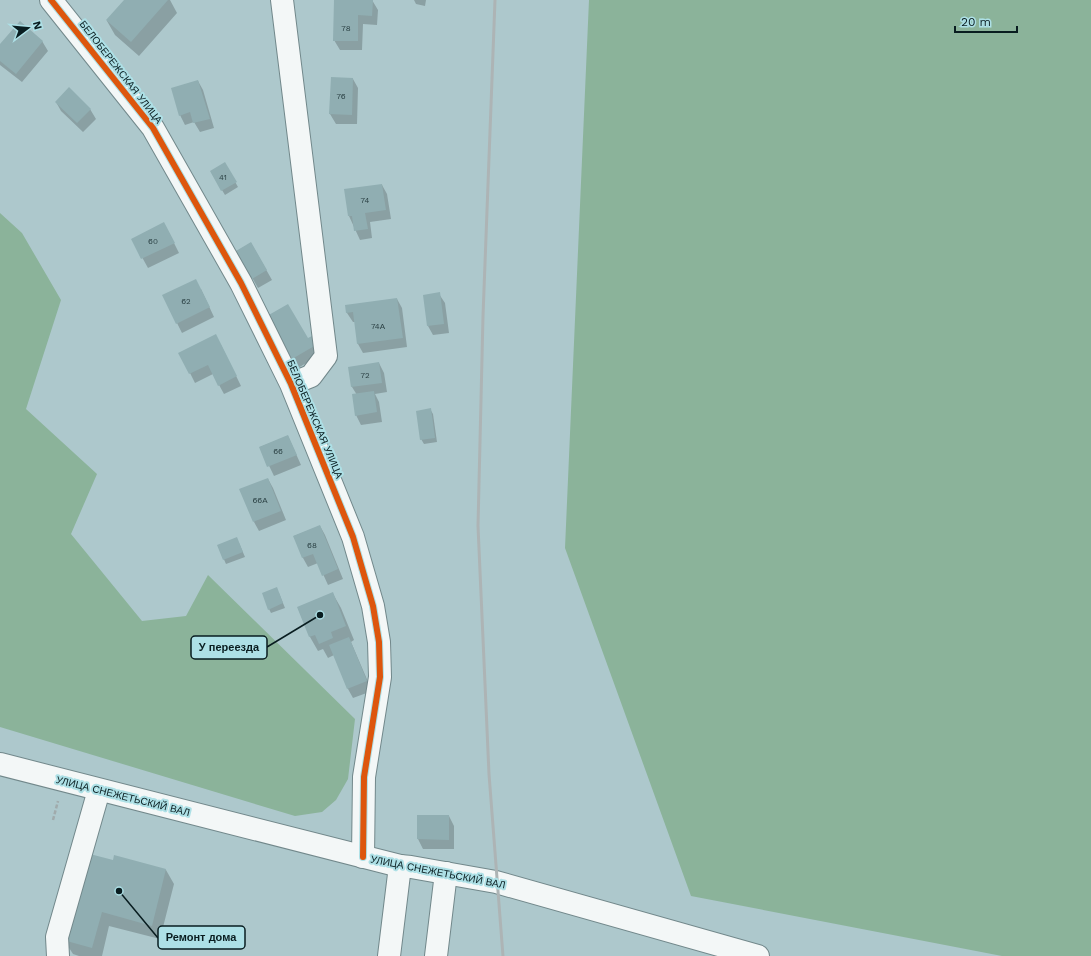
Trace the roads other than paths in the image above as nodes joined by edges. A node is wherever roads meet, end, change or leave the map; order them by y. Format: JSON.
{"nodes":[{"id":1,"x":51,"y":0,"type":"edge"},
{"id":2,"x":282,"y":0,"type":"edge"},
{"id":3,"x":291,"y":384,"type":"junction"},
{"id":4,"x":0,"y":764,"type":"edge"},
{"id":5,"x":99,"y":790,"type":"junction"},
{"id":6,"x":363,"y":857,"type":"junction"},
{"id":7,"x":400,"y":866,"type":"junction"},
{"id":8,"x":446,"y":873,"type":"junction"},
{"id":9,"x":58,"y":956,"type":"edge"},
{"id":10,"x":389,"y":956,"type":"edge"},
{"id":11,"x":436,"y":956,"type":"edge"},
{"id":12,"x":758,"y":956,"type":"edge"}],
"edges":[{"from":1,"to":3,"type":"street","name":"БЕЛОБЕРЕЖСКАЯ УЛИЦА"},
{"from":2,"to":3,"type":"street"},
{"from":3,"to":6,"type":"street","name":"БЕЛОБЕРЕЖСКАЯ УЛИЦА"},
{"from":4,"to":5,"type":"street","name":"УЛИЦА СНЕЖЕТЬСКИЙ ВАЛ"},
{"from":5,"to":6,"type":"street","name":"УЛИЦА СНЕЖЕТЬСКИЙ ВАЛ"},
{"from":5,"to":9,"type":"street"},
{"from":6,"to":7,"type":"street","name":"УЛИЦА СНЕЖЕТЬСКИЙ ВАЛ"},
{"from":7,"to":8,"type":"street","name":"УЛИЦА СНЕЖЕТЬСКИЙ ВАЛ"},
{"from":7,"to":10,"type":"street"},
{"from":8,"to":11,"type":"street"},
{"from":8,"to":12,"type":"street","name":"УЛИЦА СНЕЖЕТЬСКИЙ ВАЛ"}]}
